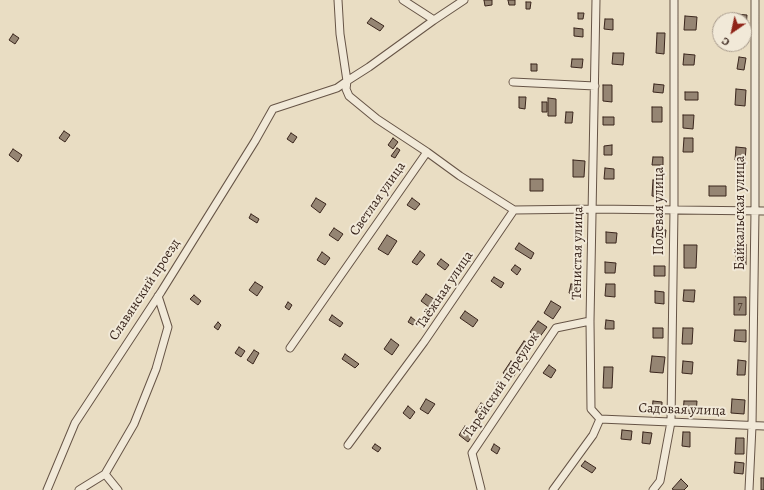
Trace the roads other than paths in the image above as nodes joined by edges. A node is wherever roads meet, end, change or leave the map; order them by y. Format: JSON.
{"nodes":[{"id":1,"x":338,"y":0,"type":"edge"},
{"id":2,"x":403,"y":0,"type":"edge"},
{"id":3,"x":464,"y":0,"type":"edge"},
{"id":4,"x":596,"y":0,"type":"edge"},
{"id":5,"x":674,"y":0,"type":"edge"},
{"id":6,"x":755,"y":0,"type":"edge"},
{"id":7,"x":434,"y":20,"type":"junction"},
{"id":8,"x":347,"y":81,"type":"junction"},
{"id":9,"x":513,"y":82,"type":"dead end"},
{"id":10,"x":595,"y":86,"type":"junction"},
{"id":11,"x":427,"y":152,"type":"junction"},
{"id":12,"x":592,"y":208,"type":"junction"},
{"id":13,"x":674,"y":209,"type":"junction"},
{"id":14,"x":514,"y":210,"type":"junction"},
{"id":15,"x":755,"y":211,"type":"junction"},
{"id":16,"x":764,"y":211,"type":"edge"},
{"id":17,"x":158,"y":296,"type":"junction"},
{"id":18,"x":590,"y":321,"type":"junction"},
{"id":19,"x":290,"y":348,"type":"dead end"},
{"id":20,"x":600,"y":419,"type":"junction"},
{"id":21,"x":671,"y":422,"type":"junction"},
{"id":22,"x":752,"y":426,"type":"junction"},
{"id":23,"x":764,"y":426,"type":"edge"},
{"id":24,"x":348,"y":445,"type":"dead end"},
{"id":25,"x":105,"y":474,"type":"junction"},
{"id":26,"x":47,"y":490,"type":"edge"},
{"id":27,"x":79,"y":490,"type":"edge"},
{"id":28,"x":118,"y":490,"type":"edge"},
{"id":29,"x":481,"y":490,"type":"edge"},
{"id":30,"x":552,"y":490,"type":"edge"},
{"id":31,"x":653,"y":490,"type":"edge"},
{"id":32,"x":749,"y":490,"type":"edge"}],
"edges":[{"from":1,"to":8,"type":"street"},
{"from":2,"to":7,"type":"street"},
{"from":3,"to":7,"type":"street"},
{"from":4,"to":10,"type":"street","name":"Тенистая улица"},
{"from":5,"to":13,"type":"street","name":"Полевая улица"},
{"from":6,"to":15,"type":"street","name":"Байкальская улица"},
{"from":7,"to":8,"type":"street"},
{"from":8,"to":11,"type":"street"},
{"from":8,"to":17,"type":"street","name":"Славянский проезд"},
{"from":9,"to":10,"type":"street"},
{"from":10,"to":12,"type":"street","name":"Тенистая улица"},
{"from":11,"to":14,"type":"street"},
{"from":11,"to":19,"type":"street","name":"Светлая улица"},
{"from":12,"to":13,"type":"street"},
{"from":12,"to":14,"type":"street"},
{"from":12,"to":18,"type":"street","name":"Тенистая улица"},
{"from":13,"to":15,"type":"street"},
{"from":13,"to":21,"type":"street","name":"Полевая улица"},
{"from":14,"to":24,"type":"street","name":"Таёжная улица"},
{"from":15,"to":16,"type":"street"},
{"from":15,"to":22,"type":"street","name":"Байкальская улица"},
{"from":17,"to":25,"type":"street"},
{"from":17,"to":26,"type":"street","name":"Славянский проезд"},
{"from":18,"to":20,"type":"street","name":"Тенистая улица"},
{"from":18,"to":29,"type":"street","name":"Тарейский переулок"},
{"from":20,"to":21,"type":"street","name":"Садовая улица"},
{"from":20,"to":30,"type":"street"},
{"from":21,"to":22,"type":"street","name":"Садовая улица"},
{"from":21,"to":31,"type":"street","name":"Полевая улица"},
{"from":22,"to":23,"type":"street","name":"Садовая улица"},
{"from":22,"to":32,"type":"street","name":"Байкальская улица"},
{"from":25,"to":27,"type":"street"},
{"from":25,"to":28,"type":"street"}]}
